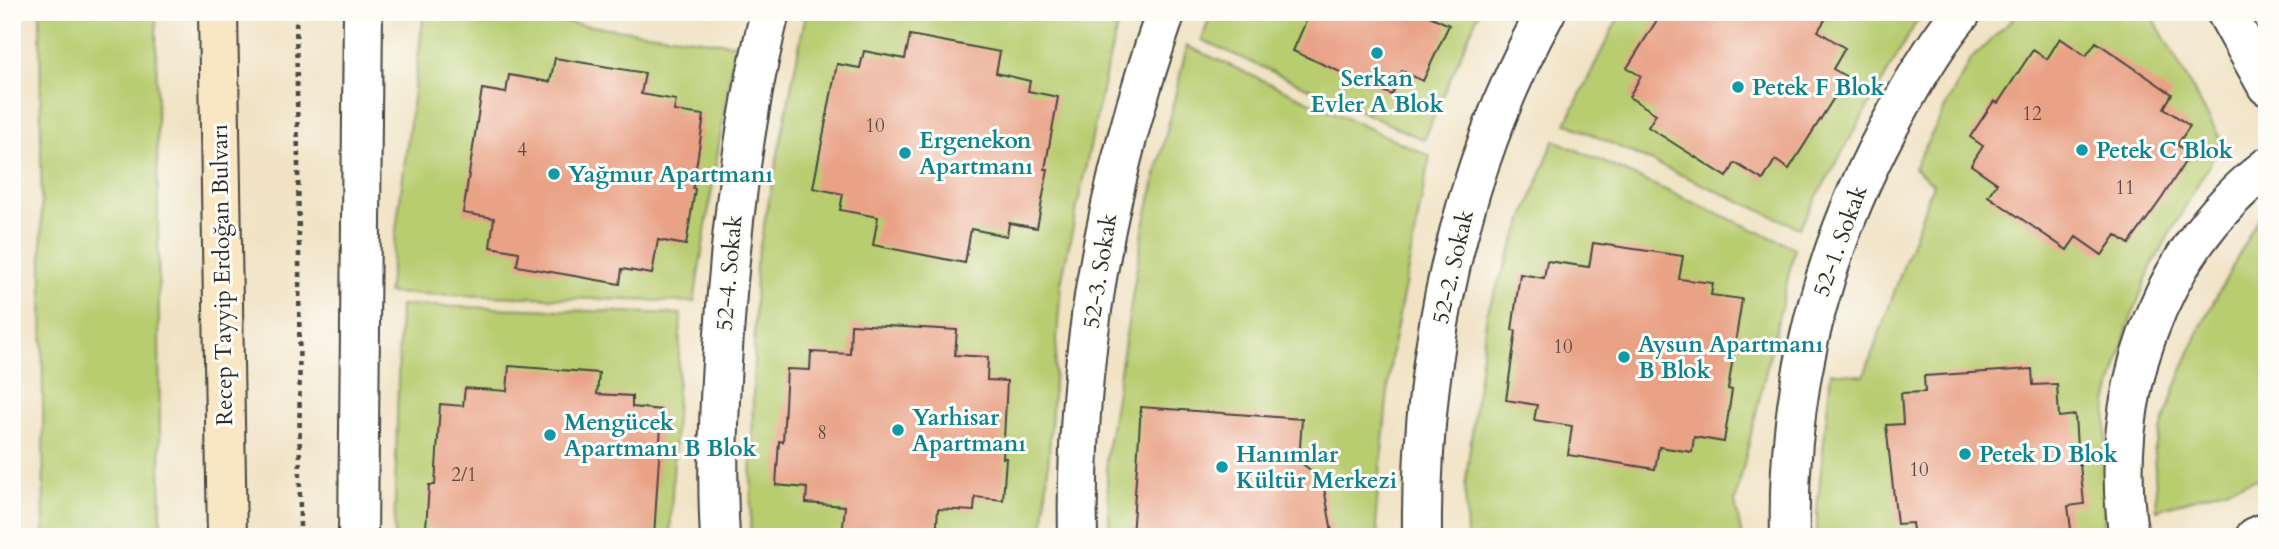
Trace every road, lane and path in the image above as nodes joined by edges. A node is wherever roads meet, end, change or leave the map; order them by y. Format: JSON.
{"nodes":[{"id":1,"x":218,"y":12,"type":"edge"},
{"id":2,"x":296,"y":12,"type":"edge"},
{"id":3,"x":363,"y":12,"type":"edge"},
{"id":4,"x":770,"y":12,"type":"edge"},
{"id":5,"x":1166,"y":12,"type":"edge"},
{"id":6,"x":1546,"y":12,"type":"edge"},
{"id":7,"x":1962,"y":12,"type":"edge"},
{"id":8,"x":2226,"y":12,"type":"edge"},
{"id":9,"x":2267,"y":86,"type":"edge"},
{"id":10,"x":2267,"y":167,"type":"edge"},
{"id":11,"x":2267,"y":532,"type":"edge"},
{"id":12,"x":227,"y":537,"type":"edge"},
{"id":13,"x":300,"y":537,"type":"edge"},
{"id":14,"x":358,"y":537,"type":"edge"},
{"id":15,"x":720,"y":537,"type":"edge"},
{"id":16,"x":1078,"y":537,"type":"edge"},
{"id":17,"x":1422,"y":537,"type":"edge"},
{"id":18,"x":1790,"y":537,"type":"edge"},
{"id":19,"x":2129,"y":537,"type":"edge"},
{"id":20,"x":2255,"y":537,"type":"edge"}],
"edges":[{"from":1,"to":12,"type":"street","name":"Recep Tayyip Erdoğan Bulvarı"},
{"from":2,"to":13,"type":"path"},
{"from":3,"to":14,"type":"street"},
{"from":4,"to":15,"type":"street","name":"52-4. Sokak"},
{"from":5,"to":16,"type":"street","name":"52-3. Sokak"},
{"from":6,"to":17,"type":"street","name":"52-2. Sokak"},
{"from":7,"to":18,"type":"street","name":"52-1. Sokak"},
{"from":8,"to":9,"type":"street"},
{"from":10,"to":19,"type":"street"},
{"from":11,"to":20,"type":"street"}]}
